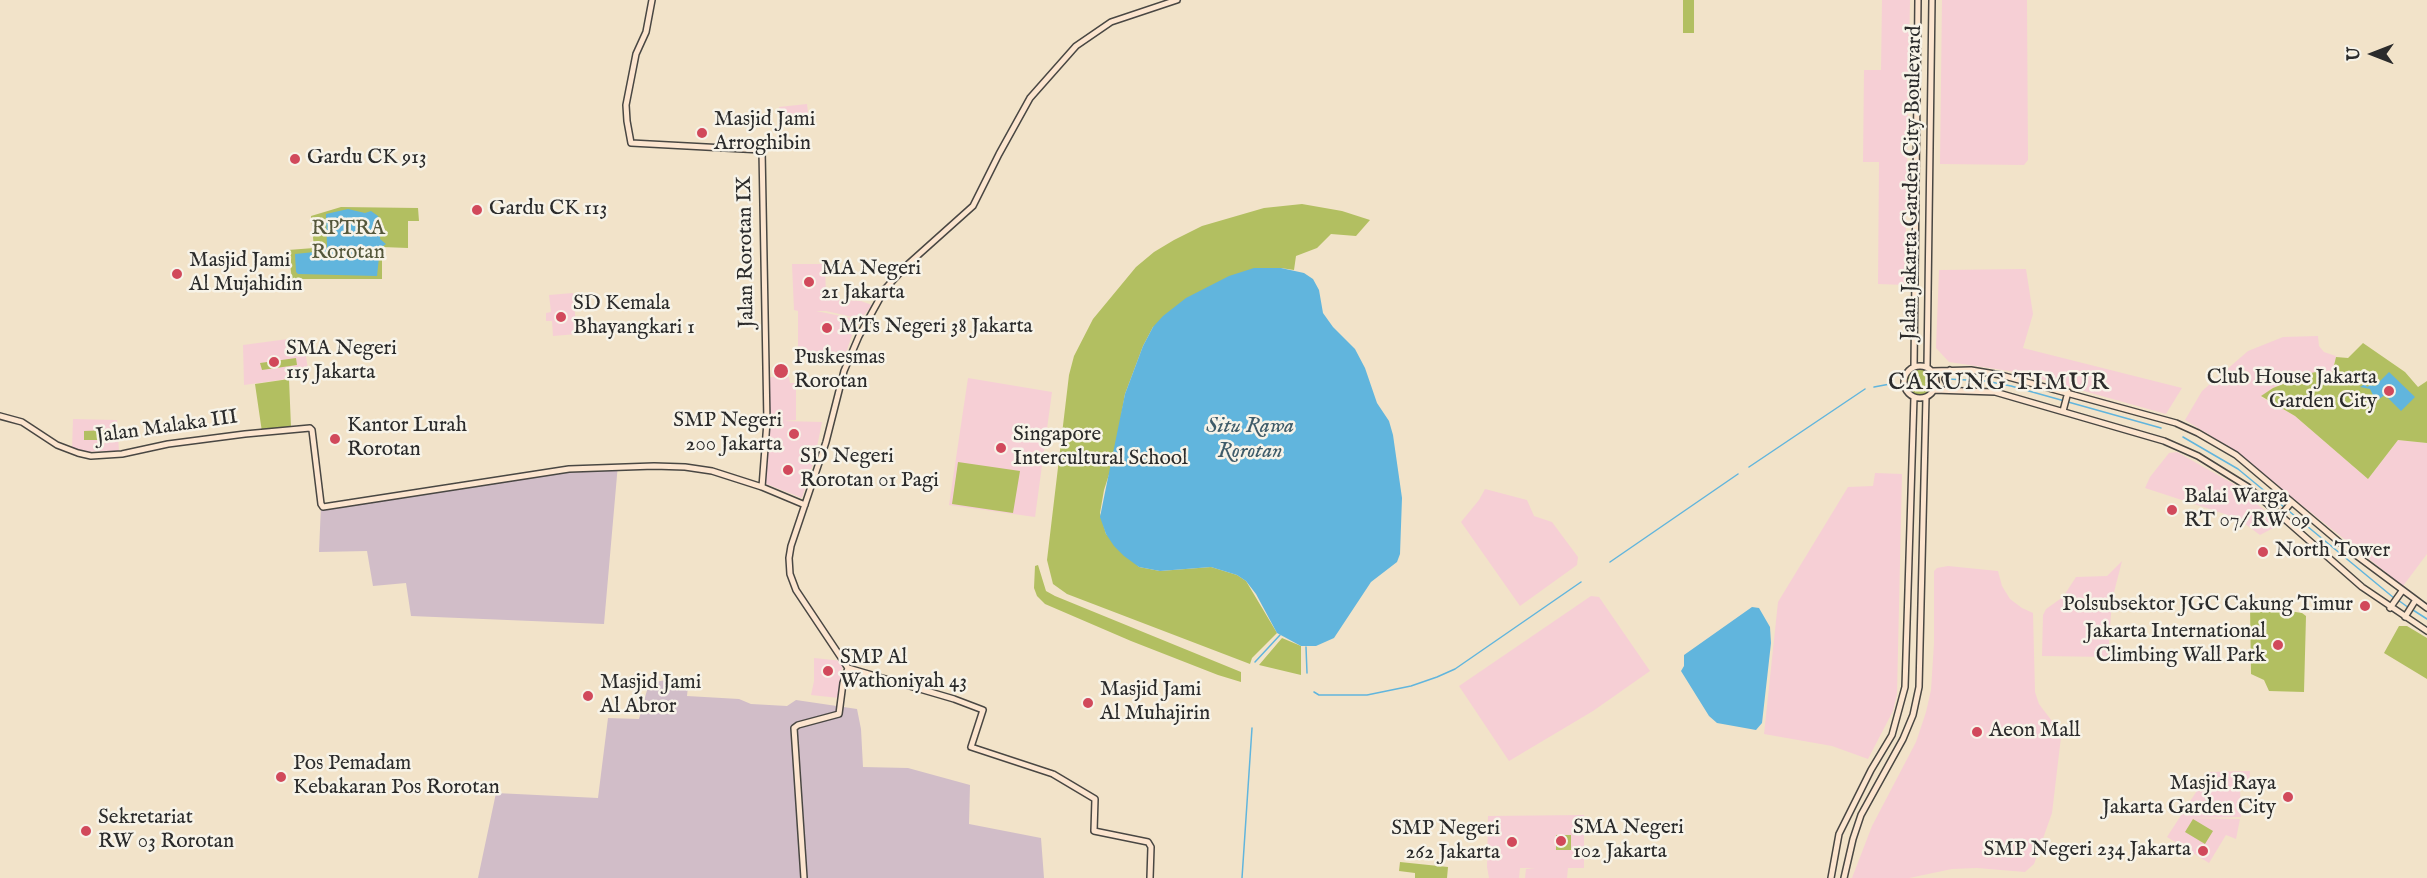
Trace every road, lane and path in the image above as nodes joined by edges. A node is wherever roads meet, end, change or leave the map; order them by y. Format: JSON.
{"nodes":[{"id":1,"x":651,"y":0,"type":"edge"},
{"id":2,"x":1178,"y":0,"type":"edge"},
{"id":3,"x":1918,"y":0,"type":"edge"},
{"id":4,"x":1932,"y":0,"type":"edge"},
{"id":5,"x":1914,"y":367,"type":"junction"},
{"id":6,"x":1929,"y":369,"type":"junction"},
{"id":7,"x":1950,"y":370,"type":"junction"},
{"id":8,"x":1950,"y":389,"type":"junction"},
{"id":9,"x":1934,"y":390,"type":"junction"},
{"id":10,"x":2068,"y":394,"type":"junction"},
{"id":11,"x":1914,"y":397,"type":"junction"},
{"id":12,"x":1926,"y":397,"type":"junction"},
{"id":13,"x":1914,"y":407,"type":"junction"},
{"id":14,"x":1926,"y":407,"type":"junction"},
{"id":15,"x":2063,"y":409,"type":"junction"},
{"id":16,"x":0,"y":416,"type":"edge"},
{"id":17,"x":762,"y":487,"type":"junction"},
{"id":18,"x":2290,"y":504,"type":"junction"},
{"id":19,"x":805,"y":505,"type":"junction"},
{"id":20,"x":2281,"y":515,"type":"junction"},
{"id":21,"x":2400,"y":593,"type":"junction"},
{"id":22,"x":2413,"y":603,"type":"junction"},
{"id":23,"x":2390,"y":608,"type":"junction"},
{"id":24,"x":2427,"y":608,"type":"edge"},
{"id":25,"x":2406,"y":615,"type":"junction"},
{"id":26,"x":2427,"y":631,"type":"edge"},
{"id":27,"x":848,"y":668,"type":"junction"},
{"id":28,"x":804,"y":878,"type":"edge"},
{"id":29,"x":1150,"y":878,"type":"edge"},
{"id":30,"x":1831,"y":878,"type":"edge"},
{"id":31,"x":1844,"y":878,"type":"edge"}],
"edges":[{"from":1,"to":17,"type":"street","name":"Jalan Rorotan IX"},
{"from":2,"to":19,"type":"street"},
{"from":3,"to":5,"type":"street","name":"Jalan Jakarta Garden City Boulevard"},
{"from":4,"to":6,"type":"street","name":"Jalan Jakarta Garden City Boulevard"},
{"from":5,"to":6,"type":"street"},
{"from":5,"to":11,"type":"street"},
{"from":6,"to":7,"type":"street"},
{"from":6,"to":9,"type":"street"},
{"from":7,"to":8,"type":"street"},
{"from":7,"to":10,"type":"street"},
{"from":8,"to":9,"type":"street"},
{"from":8,"to":15,"type":"street"},
{"from":9,"to":12,"type":"street"},
{"from":10,"to":15,"type":"street"},
{"from":10,"to":18,"type":"street"},
{"from":11,"to":12,"type":"street"},
{"from":11,"to":13,"type":"street"},
{"from":12,"to":14,"type":"street"},
{"from":13,"to":14,"type":"street"},
{"from":13,"to":30,"type":"street"},
{"from":14,"to":31,"type":"street"},
{"from":15,"to":20,"type":"street"},
{"from":16,"to":17,"type":"street","name":"Jalan Malaka III"},
{"from":17,"to":19,"type":"street"},
{"from":18,"to":20,"type":"street"},
{"from":18,"to":21,"type":"street"},
{"from":19,"to":27,"type":"street"},
{"from":20,"to":23,"type":"street"},
{"from":21,"to":22,"type":"street"},
{"from":21,"to":23,"type":"street"},
{"from":22,"to":24,"type":"street"},
{"from":22,"to":25,"type":"street"},
{"from":23,"to":25,"type":"street"},
{"from":25,"to":26,"type":"street"},
{"from":27,"to":28,"type":"street"},
{"from":27,"to":29,"type":"street"}]}
